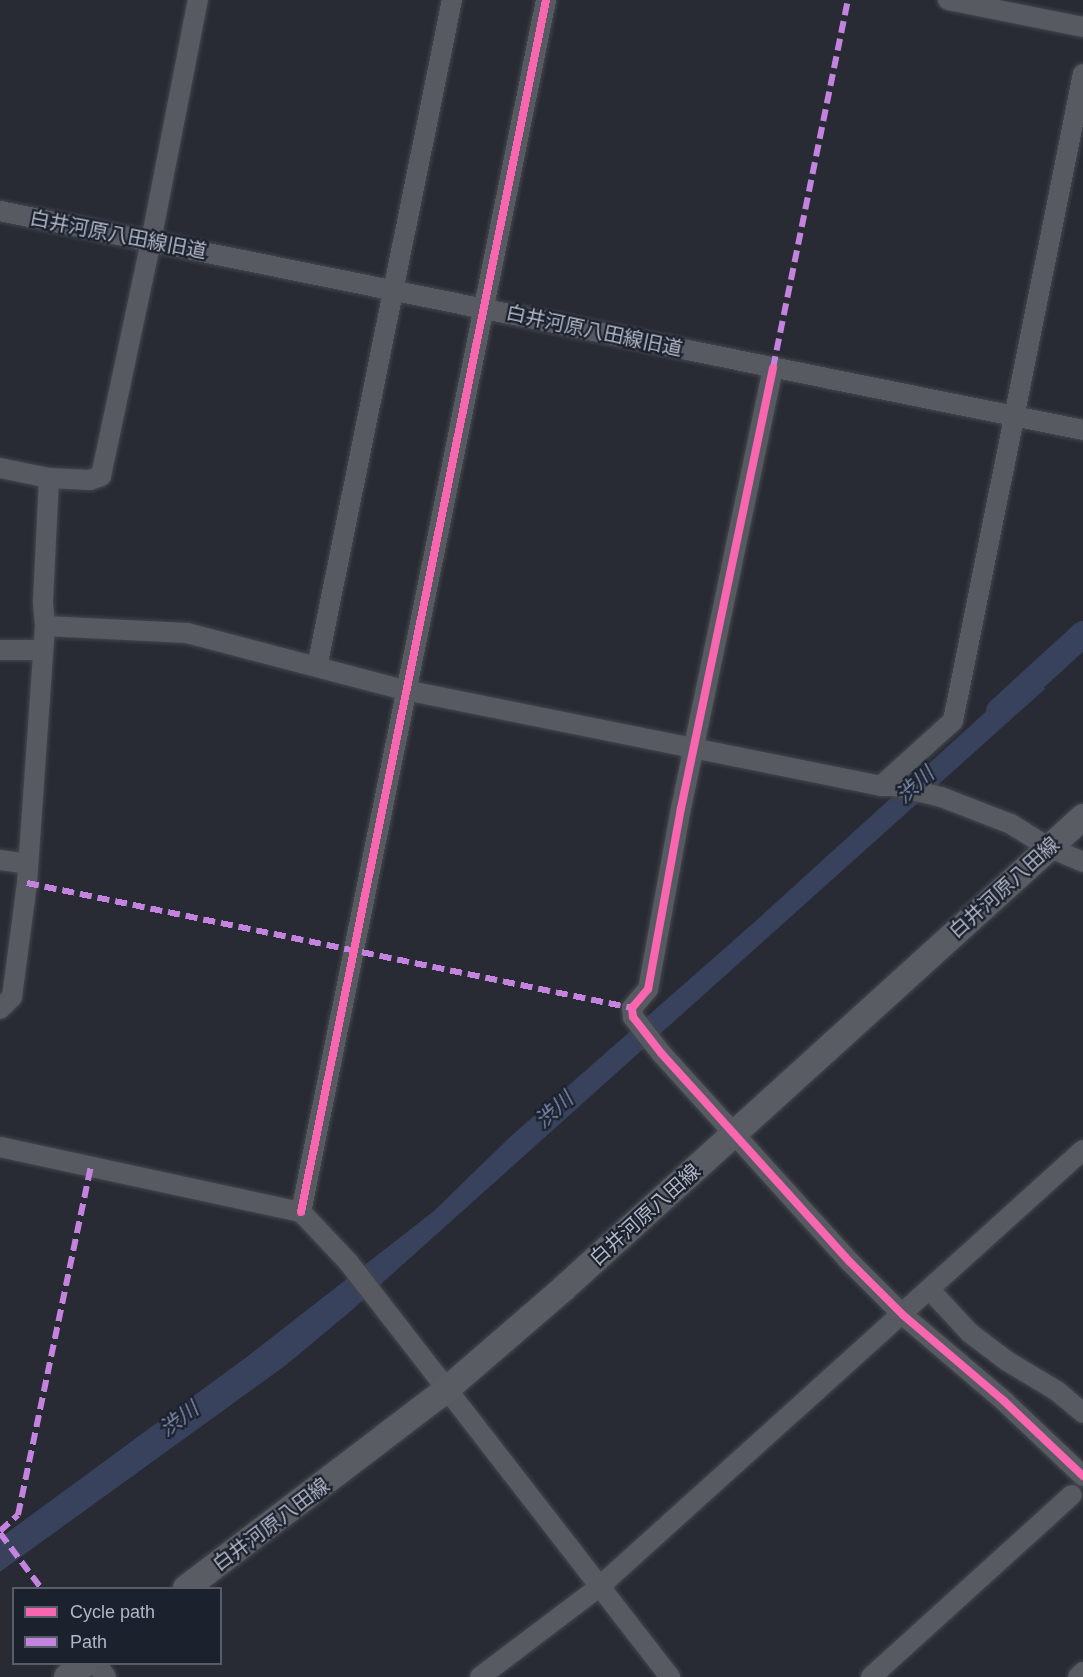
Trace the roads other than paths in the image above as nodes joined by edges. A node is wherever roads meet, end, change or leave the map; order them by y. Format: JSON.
{"nodes":[{"id":1,"x":198,"y":0,"type":"edge"},
{"id":2,"x":452,"y":0,"type":"edge"},
{"id":3,"x":546,"y":0,"type":"edge"},
{"id":4,"x":948,"y":0,"type":"edge"},
{"id":5,"x":1083,"y":27,"type":"edge"},
{"id":6,"x":1083,"y":74,"type":"edge"},
{"id":7,"x":0,"y":211,"type":"edge"},
{"id":8,"x":151,"y":241,"type":"junction"},
{"id":9,"x":392,"y":290,"type":"junction"},
{"id":10,"x":484,"y":308,"type":"junction"},
{"id":11,"x":773,"y":368,"type":"junction"},
{"id":12,"x":1014,"y":415,"type":"junction"},
{"id":13,"x":1083,"y":430,"type":"edge"},
{"id":14,"x":0,"y":468,"type":"edge"},
{"id":15,"x":49,"y":478,"type":"junction"},
{"id":16,"x":45,"y":626,"type":"junction"},
{"id":17,"x":0,"y":650,"type":"edge"},
{"id":18,"x":41,"y":650,"type":"junction"},
{"id":19,"x":316,"y":667,"type":"junction"},
{"id":20,"x":405,"y":690,"type":"junction"},
{"id":21,"x":695,"y":746,"type":"junction"},
{"id":22,"x":888,"y":786,"type":"junction"},
{"id":23,"x":1083,"y":817,"type":"edge"},
{"id":24,"x":1048,"y":847,"type":"junction"},
{"id":25,"x":0,"y":860,"type":"edge"},
{"id":26,"x":1083,"y":862,"type":"edge"},
{"id":27,"x":28,"y":864,"type":"junction"},
{"id":28,"x":0,"y":1009,"type":"edge"},
{"id":29,"x":735,"y":1133,"type":"junction"},
{"id":30,"x":0,"y":1147,"type":"edge"},
{"id":31,"x":1083,"y":1150,"type":"edge"},
{"id":32,"x":301,"y":1212,"type":"junction"},
{"id":33,"x":930,"y":1290,"type":"junction"},
{"id":34,"x":903,"y":1315,"type":"junction"},
{"id":35,"x":446,"y":1390,"type":"junction"},
{"id":36,"x":1083,"y":1413,"type":"edge"},
{"id":37,"x":1083,"y":1476,"type":"edge"},
{"id":38,"x":1072,"y":1495,"type":"dead end"},
{"id":39,"x":187,"y":1587,"type":"edge"},
{"id":40,"x":599,"y":1587,"type":"junction"},
{"id":41,"x":85,"y":1665,"type":"edge"},
{"id":42,"x":97,"y":1665,"type":"edge"},
{"id":43,"x":1083,"y":1672,"type":"edge"},
{"id":44,"x":67,"y":1677,"type":"edge"},
{"id":45,"x":106,"y":1677,"type":"edge"},
{"id":46,"x":480,"y":1677,"type":"edge"},
{"id":47,"x":670,"y":1677,"type":"edge"},
{"id":48,"x":871,"y":1677,"type":"edge"},
{"id":49,"x":1078,"y":1677,"type":"edge"}],
"edges":[{"from":1,"to":8,"type":"street"},
{"from":2,"to":9,"type":"street"},
{"from":3,"to":10,"type":"street"},
{"from":4,"to":5,"type":"street"},
{"from":6,"to":12,"type":"street"},
{"from":7,"to":8,"type":"street","name":"白井河原八田線旧道"},
{"from":8,"to":9,"type":"street","name":"白井河原八田線旧道"},
{"from":8,"to":15,"type":"street"},
{"from":9,"to":10,"type":"street","name":"白井河原八田線旧道"},
{"from":9,"to":19,"type":"street"},
{"from":10,"to":11,"type":"street","name":"白井河原八田線旧道"},
{"from":10,"to":20,"type":"street"},
{"from":11,"to":12,"type":"street","name":"白井河原八田線旧道"},
{"from":11,"to":21,"type":"street"},
{"from":12,"to":13,"type":"street","name":"白井河原八田線旧道"},
{"from":12,"to":22,"type":"street"},
{"from":14,"to":15,"type":"street"},
{"from":15,"to":16,"type":"street"},
{"from":16,"to":18,"type":"street"},
{"from":16,"to":19,"type":"street"},
{"from":17,"to":18,"type":"street"},
{"from":18,"to":27,"type":"street"},
{"from":19,"to":20,"type":"street"},
{"from":20,"to":21,"type":"street"},
{"from":20,"to":32,"type":"street"},
{"from":21,"to":22,"type":"street"},
{"from":21,"to":29,"type":"street"},
{"from":22,"to":24,"type":"street"},
{"from":23,"to":24,"type":"main road","name":"白井河原八田線"},
{"from":24,"to":26,"type":"street"},
{"from":24,"to":29,"type":"main road","name":"白井河原八田線"},
{"from":25,"to":27,"type":"street"},
{"from":27,"to":28,"type":"street"},
{"from":29,"to":34,"type":"street"},
{"from":29,"to":35,"type":"main road","name":"白井河原八田線"},
{"from":30,"to":32,"type":"street"},
{"from":31,"to":33,"type":"street"},
{"from":32,"to":35,"type":"street"},
{"from":33,"to":34,"type":"street"},
{"from":33,"to":36,"type":"street"},
{"from":34,"to":37,"type":"street"},
{"from":34,"to":40,"type":"street"},
{"from":35,"to":39,"type":"main road","name":"白井河原八田線"},
{"from":35,"to":40,"type":"street"},
{"from":38,"to":48,"type":"street"},
{"from":40,"to":46,"type":"street"},
{"from":40,"to":47,"type":"street"},
{"from":41,"to":44,"type":"main road"},
{"from":42,"to":45,"type":"street"},
{"from":43,"to":49,"type":"street"}]}
